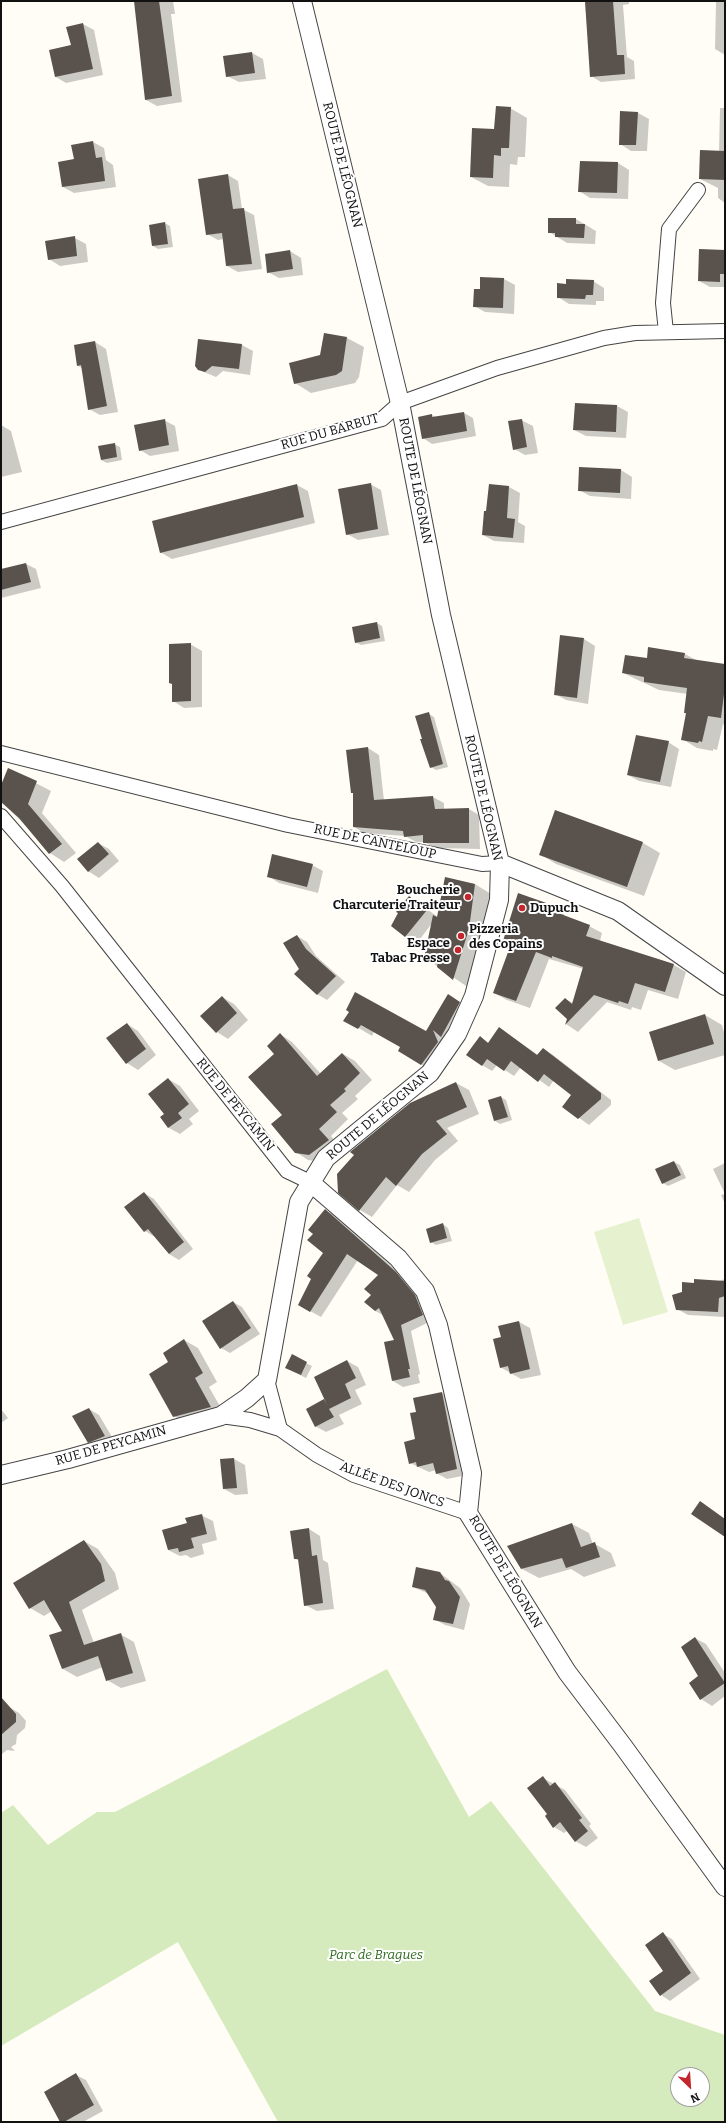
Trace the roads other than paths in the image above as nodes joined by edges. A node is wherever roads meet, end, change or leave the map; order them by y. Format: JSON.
{"nodes":[{"id":1,"x":302,"y":1,"type":"edge"},
{"id":2,"x":698,"y":190,"type":"dead end"},
{"id":3,"x":725,"y":331,"type":"edge"},
{"id":4,"x":666,"y":332,"type":"junction"},
{"id":5,"x":400,"y":403,"type":"junction"},
{"id":6,"x":1,"y":522,"type":"edge"},
{"id":7,"x":1,"y":753,"type":"edge"},
{"id":8,"x":1,"y":816,"type":"edge"},
{"id":9,"x":500,"y":864,"type":"junction"},
{"id":10,"x":725,"y":986,"type":"edge"},
{"id":11,"x":310,"y":1182,"type":"junction"},
{"id":12,"x":267,"y":1380,"type":"junction"},
{"id":13,"x":221,"y":1416,"type":"junction"},
{"id":14,"x":280,"y":1428,"type":"junction"},
{"id":15,"x":1,"y":1475,"type":"edge"},
{"id":16,"x":468,"y":1513,"type":"junction"},
{"id":17,"x":725,"y":1887,"type":"edge"}],
"edges":[{"from":1,"to":5,"type":"street","name":"ROUTE DE LÉOGNAN"},
{"from":2,"to":4,"type":"street"},
{"from":3,"to":4,"type":"street","name":"RUE DU BARBUT"},
{"from":4,"to":5,"type":"street","name":"RUE DU BARBUT"},
{"from":5,"to":6,"type":"street","name":"RUE DU BARBUT"},
{"from":5,"to":9,"type":"street","name":"ROUTE DE LÉOGNAN"},
{"from":7,"to":9,"type":"street","name":"RUE DE CANTELOUP"},
{"from":8,"to":11,"type":"street","name":"RUE DE PEYCAMIN"},
{"from":9,"to":10,"type":"street","name":"RUE DE CANTELOUP"},
{"from":9,"to":11,"type":"street","name":"ROUTE DE LÉOGNAN"},
{"from":11,"to":12,"type":"street"},
{"from":11,"to":16,"type":"street","name":"ROUTE DE LÉOGNAN"},
{"from":12,"to":13,"type":"street","name":"RUE DE PEYCAMIN"},
{"from":12,"to":14,"type":"street"},
{"from":13,"to":14,"type":"street","name":"RUE DE PEYCAMIN"},
{"from":13,"to":15,"type":"street","name":"RUE DE PEYCAMIN"},
{"from":14,"to":16,"type":"street","name":"ALLÉE DES JONCS"},
{"from":16,"to":17,"type":"street","name":"ROUTE DE LÉOGNAN"}]}
